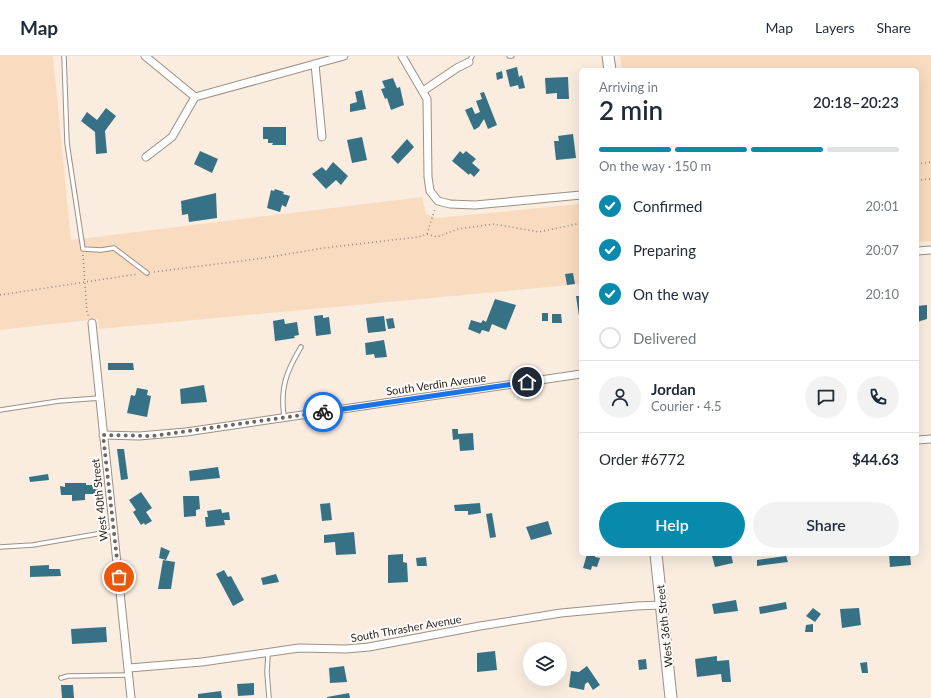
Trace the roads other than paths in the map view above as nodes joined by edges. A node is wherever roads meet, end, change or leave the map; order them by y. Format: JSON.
{"nodes":[{"id":1,"x":64,"y":56,"type":"edge"},
{"id":2,"x":145,"y":56,"type":"edge"},
{"id":3,"x":344,"y":56,"type":"edge"},
{"id":4,"x":402,"y":56,"type":"edge"},
{"id":5,"x":509,"y":56,"type":"edge"},
{"id":6,"x":512,"y":56,"type":"edge"},
{"id":7,"x":608,"y":56,"type":"edge"},
{"id":8,"x":471,"y":59,"type":"edge"},
{"id":9,"x":315,"y":64,"type":"junction"},
{"id":10,"x":610,"y":68,"type":"edge"},
{"id":11,"x":423,"y":91,"type":"junction"},
{"id":12,"x":195,"y":97,"type":"junction"},
{"id":13,"x":322,"y":137,"type":"dead end"},
{"id":14,"x":146,"y":158,"type":"dead end"},
{"id":15,"x":579,"y":195,"type":"edge"},
{"id":16,"x":931,"y":250,"type":"edge"},
{"id":17,"x":919,"y":251,"type":"edge"},
{"id":18,"x":147,"y":273,"type":"road end"},
{"id":19,"x":92,"y":324,"type":"road end"},
{"id":20,"x":301,"y":347,"type":"dead end"},
{"id":21,"x":579,"y":374,"type":"edge"},
{"id":22,"x":100,"y":398,"type":"junction"},
{"id":23,"x":0,"y":410,"type":"edge"},
{"id":24,"x":284,"y":418,"type":"junction"},
{"id":25,"x":103,"y":435,"type":"junction"},
{"id":26,"x":931,"y":439,"type":"edge"},
{"id":27,"x":919,"y":440,"type":"edge"},
{"id":28,"x":114,"y":531,"type":"junction"},
{"id":29,"x":0,"y":547,"type":"edge"},
{"id":30,"x":656,"y":556,"type":"edge"},
{"id":31,"x":662,"y":605,"type":"junction"},
{"id":32,"x":268,"y":654,"type":"junction"},
{"id":33,"x":129,"y":671,"type":"junction"},
{"id":34,"x":62,"y":678,"type":"dead end"},
{"id":35,"x":131,"y":698,"type":"edge"},
{"id":36,"x":269,"y":698,"type":"edge"},
{"id":37,"x":671,"y":698,"type":"edge"}],
"edges":[{"from":1,"to":18,"type":"lane"},
{"from":2,"to":12,"type":"street"},
{"from":3,"to":9,"type":"street"},
{"from":4,"to":11,"type":"street"},
{"from":5,"to":6,"type":"lane"},
{"from":7,"to":10,"type":"street"},
{"from":8,"to":11,"type":"street"},
{"from":9,"to":12,"type":"street"},
{"from":9,"to":13,"type":"street"},
{"from":11,"to":15,"type":"street"},
{"from":12,"to":14,"type":"street"},
{"from":16,"to":17,"type":"street"},
{"from":19,"to":22,"type":"street","name":"West 40th Street"},
{"from":20,"to":24,"type":"lane"},
{"from":21,"to":24,"type":"street","name":"South Verdin Avenue"},
{"from":22,"to":23,"type":"lane"},
{"from":22,"to":25,"type":"street","name":"West 40th Street"},
{"from":24,"to":25,"type":"street","name":"South Verdin Avenue"},
{"from":25,"to":28,"type":"street","name":"West 40th Street"},
{"from":26,"to":27,"type":"street"},
{"from":28,"to":29,"type":"lane"},
{"from":28,"to":33,"type":"street","name":"West 40th Street"},
{"from":30,"to":31,"type":"street","name":"West 36th Street"},
{"from":31,"to":32,"type":"street","name":"South Thrasher Avenue"},
{"from":31,"to":37,"type":"street","name":"West 36th Street"},
{"from":32,"to":33,"type":"street","name":"South Thrasher Avenue"},
{"from":32,"to":36,"type":"lane"},
{"from":33,"to":34,"type":"lane"},
{"from":33,"to":35,"type":"street","name":"West 40th Street"}]}
